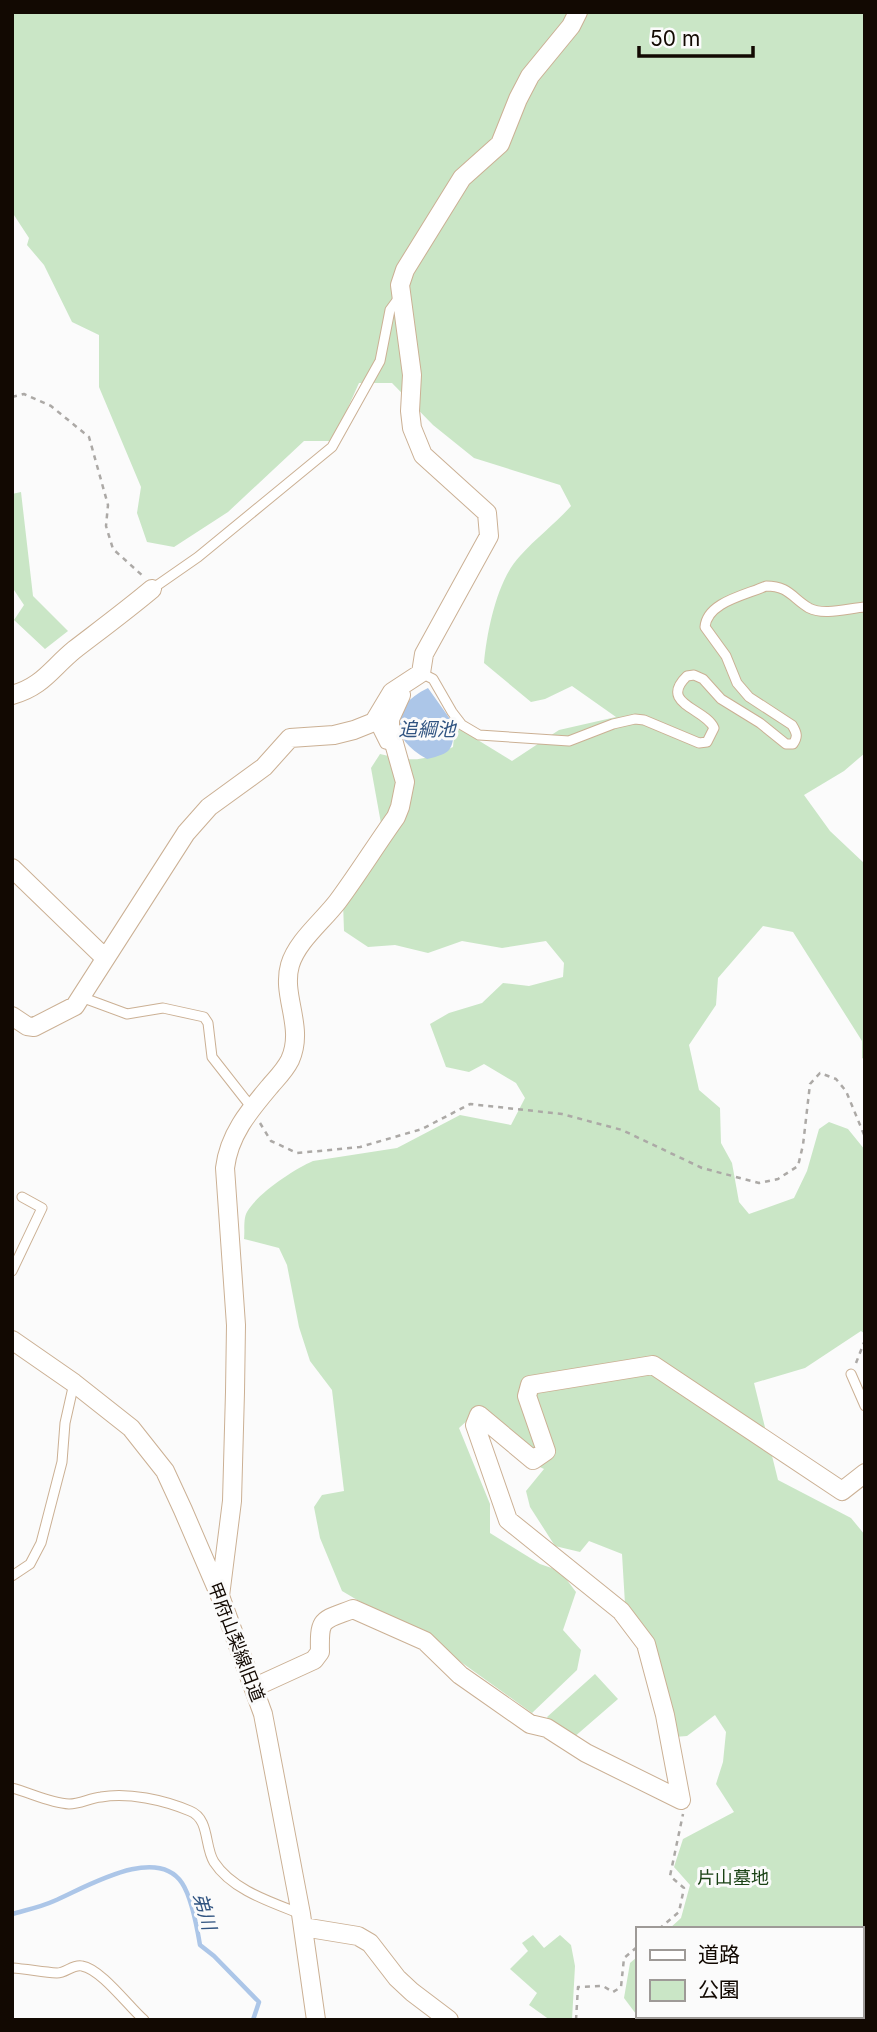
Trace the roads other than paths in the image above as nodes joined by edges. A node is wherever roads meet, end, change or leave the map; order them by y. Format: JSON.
{"nodes":[{"id":1,"x":578,"y":12,"type":"edge"},
{"id":2,"x":402,"y":294,"type":"junction"},
{"id":3,"x":152,"y":589,"type":"joint"},
{"id":4,"x":865,"y":607,"type":"edge"},
{"id":5,"x":421,"y":673,"type":"junction"},
{"id":6,"x":405,"y":685,"type":"junction"},
{"id":7,"x":12,"y":695,"type":"edge"},
{"id":8,"x":374,"y":722,"type":"junction"},
{"id":9,"x":395,"y":746,"type":"junction"},
{"id":10,"x":13,"y":870,"type":"edge"},
{"id":11,"x":105,"y":958,"type":"junction"},
{"id":12,"x":81,"y":997,"type":"junction"},
{"id":13,"x":12,"y":1016,"type":"edge"},
{"id":14,"x":252,"y":1108,"type":"junction"},
{"id":15,"x":22,"y":1196,"type":"dead end"},
{"id":16,"x":12,"y":1271,"type":"edge"},
{"id":17,"x":12,"y":1340,"type":"edge"},
{"id":18,"x":851,"y":1374,"type":"road end"},
{"id":19,"x":74,"y":1383,"type":"junction"},
{"id":20,"x":865,"y":1406,"type":"edge"},
{"id":21,"x":865,"y":1474,"type":"edge"},
{"id":22,"x":12,"y":1576,"type":"edge"},
{"id":23,"x":220,"y":1596,"type":"junction"},
{"id":24,"x":255,"y":1687,"type":"junction"},
{"id":25,"x":12,"y":1788,"type":"edge"},
{"id":26,"x":302,"y":1921,"type":"junction"},
{"id":27,"x":12,"y":1968,"type":"edge"},
{"id":28,"x":144,"y":2020,"type":"edge"},
{"id":29,"x":316,"y":2020,"type":"edge"},
{"id":30,"x":449,"y":2020,"type":"edge"}],
"edges":[{"from":1,"to":2,"type":"street"},
{"from":2,"to":3,"type":"lane"},
{"from":2,"to":5,"type":"street"},
{"from":3,"to":7,"type":"street"},
{"from":4,"to":5,"type":"lane"},
{"from":5,"to":6,"type":"street"},
{"from":6,"to":8,"type":"street"},
{"from":6,"to":9,"type":"street"},
{"from":8,"to":9,"type":"lane"},
{"from":8,"to":11,"type":"street"},
{"from":9,"to":14,"type":"street"},
{"from":10,"to":11,"type":"street"},
{"from":11,"to":12,"type":"street"},
{"from":12,"to":13,"type":"street"},
{"from":12,"to":14,"type":"lane"},
{"from":14,"to":23,"type":"street"},
{"from":15,"to":16,"type":"lane"},
{"from":17,"to":19,"type":"street","name":"甲府山梨線旧道"},
{"from":18,"to":20,"type":"lane"},
{"from":19,"to":22,"type":"lane"},
{"from":19,"to":23,"type":"street","name":"甲府山梨線旧道"},
{"from":21,"to":24,"type":"street"},
{"from":23,"to":24,"type":"street","name":"甲府山梨線旧道"},
{"from":24,"to":26,"type":"street","name":"甲府山梨線旧道"},
{"from":25,"to":26,"type":"lane"},
{"from":26,"to":29,"type":"street","name":"甲府山梨線旧道"},
{"from":26,"to":30,"type":"street"},
{"from":27,"to":28,"type":"lane"}]}
